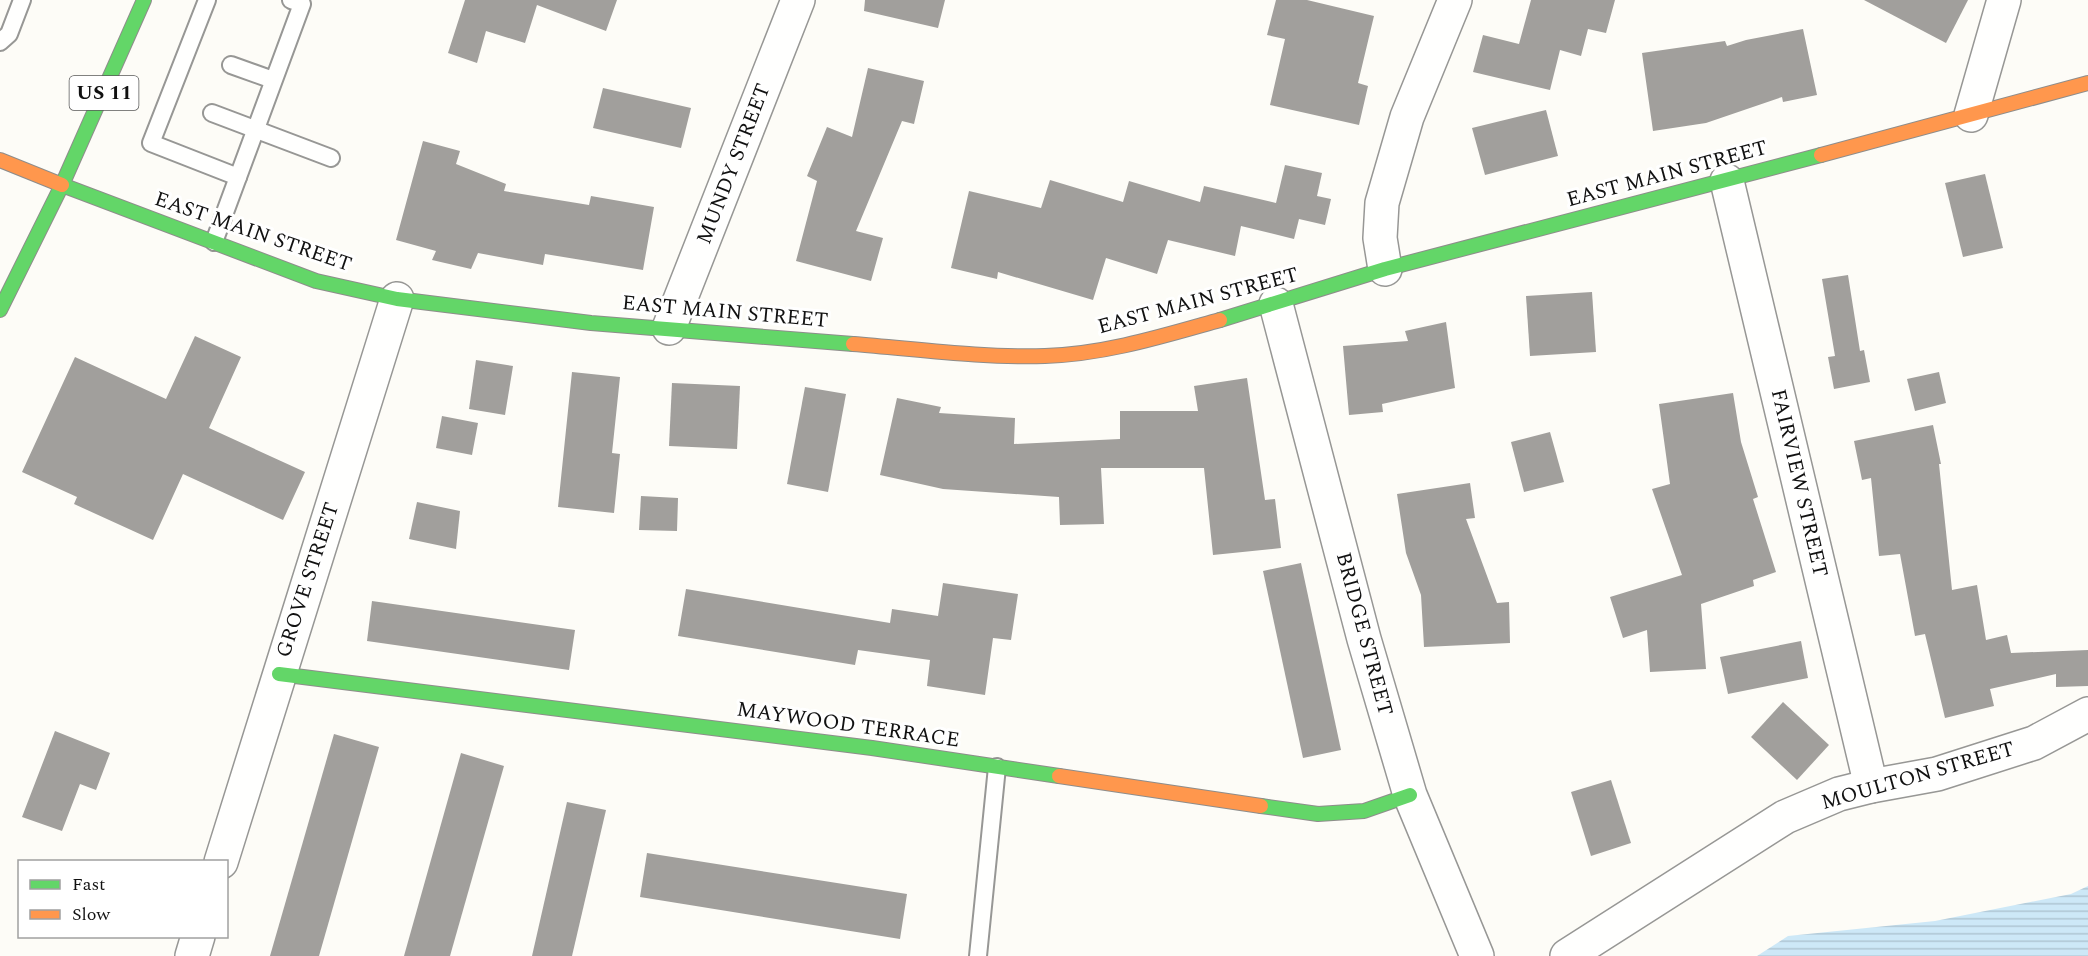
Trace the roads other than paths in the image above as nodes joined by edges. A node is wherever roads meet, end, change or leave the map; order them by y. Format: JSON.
{"nodes":[{"id":1,"x":22,"y":0,"type":"edge"},
{"id":2,"x":144,"y":0,"type":"edge"},
{"id":3,"x":207,"y":0,"type":"edge"},
{"id":4,"x":291,"y":0,"type":"edge"},
{"id":5,"x":798,"y":0,"type":"edge"},
{"id":6,"x":1455,"y":0,"type":"edge"},
{"id":7,"x":2004,"y":0,"type":"edge"},
{"id":8,"x":0,"y":42,"type":"edge"},
{"id":9,"x":231,"y":65,"type":"dead end"},
{"id":10,"x":273,"y":80,"type":"junction"},
{"id":11,"x":2088,"y":83,"type":"edge"},
{"id":12,"x":212,"y":113,"type":"dead end"},
{"id":13,"x":1971,"y":115,"type":"junction"},
{"id":14,"x":256,"y":130,"type":"junction"},
{"id":15,"x":331,"y":158,"type":"dead end"},
{"id":16,"x":0,"y":159,"type":"edge"},
{"id":17,"x":238,"y":177,"type":"junction"},
{"id":18,"x":1727,"y":181,"type":"junction"},
{"id":19,"x":62,"y":185,"type":"junction"},
{"id":20,"x":214,"y":242,"type":"junction"},
{"id":21,"x":1385,"y":269,"type":"junction"},
{"id":22,"x":397,"y":299,"type":"junction"},
{"id":23,"x":1276,"y":304,"type":"junction"},
{"id":24,"x":0,"y":310,"type":"edge"},
{"id":25,"x":669,"y":328,"type":"junction"},
{"id":26,"x":279,"y":674,"type":"junction"},
{"id":27,"x":2088,"y":714,"type":"edge"},
{"id":28,"x":997,"y":767,"type":"junction"},
{"id":29,"x":1871,"y":786,"type":"junction"},
{"id":30,"x":1410,"y":795,"type":"junction"},
{"id":31,"x":221,"y":860,"type":"edge"},
{"id":32,"x":197,"y":938,"type":"edge"},
{"id":33,"x":192,"y":956,"type":"edge"},
{"id":34,"x":978,"y":956,"type":"edge"},
{"id":35,"x":1477,"y":956,"type":"edge"},
{"id":36,"x":1567,"y":956,"type":"edge"}],
"edges":[{"from":1,"to":8,"type":"lane"},
{"from":2,"to":19,"type":"main road","number":"US 11"},
{"from":3,"to":17,"type":"lane"},
{"from":4,"to":10,"type":"lane"},
{"from":5,"to":25,"type":"street","name":"MUNDY STREET"},
{"from":6,"to":21,"type":"street"},
{"from":7,"to":13,"type":"street"},
{"from":9,"to":10,"type":"lane"},
{"from":10,"to":14,"type":"lane"},
{"from":11,"to":13,"type":"main road","name":"EAST MAIN STREET"},
{"from":12,"to":14,"type":"lane"},
{"from":13,"to":18,"type":"main road","name":"EAST MAIN STREET"},
{"from":14,"to":15,"type":"lane"},
{"from":14,"to":17,"type":"lane"},
{"from":16,"to":19,"type":"main road","name":"EAST MAIN STREET"},
{"from":17,"to":20,"type":"lane"},
{"from":18,"to":21,"type":"main road","name":"EAST MAIN STREET"},
{"from":18,"to":29,"type":"street","name":"FAIRVIEW STREET"},
{"from":19,"to":20,"type":"main road","name":"EAST MAIN STREET"},
{"from":19,"to":24,"type":"main road","number":"US 11"},
{"from":20,"to":22,"type":"main road","name":"EAST MAIN STREET"},
{"from":21,"to":23,"type":"main road","name":"EAST MAIN STREET"},
{"from":22,"to":25,"type":"main road","name":"EAST MAIN STREET"},
{"from":22,"to":26,"type":"street","name":"GROVE STREET"},
{"from":23,"to":25,"type":"main road","name":"EAST MAIN STREET"},
{"from":23,"to":30,"type":"street","name":"BRIDGE STREET"},
{"from":26,"to":28,"type":"main road","name":"MAYWOOD TERRACE"},
{"from":26,"to":31,"type":"street","name":"GROVE STREET"},
{"from":27,"to":29,"type":"street","name":"MOULTON STREET"},
{"from":28,"to":30,"type":"main road","name":"MAYWOOD TERRACE"},
{"from":28,"to":34,"type":"lane"},
{"from":29,"to":36,"type":"street","name":"MOULTON STREET"},
{"from":30,"to":35,"type":"street","name":"BRIDGE STREET"},
{"from":32,"to":33,"type":"street"}]}
